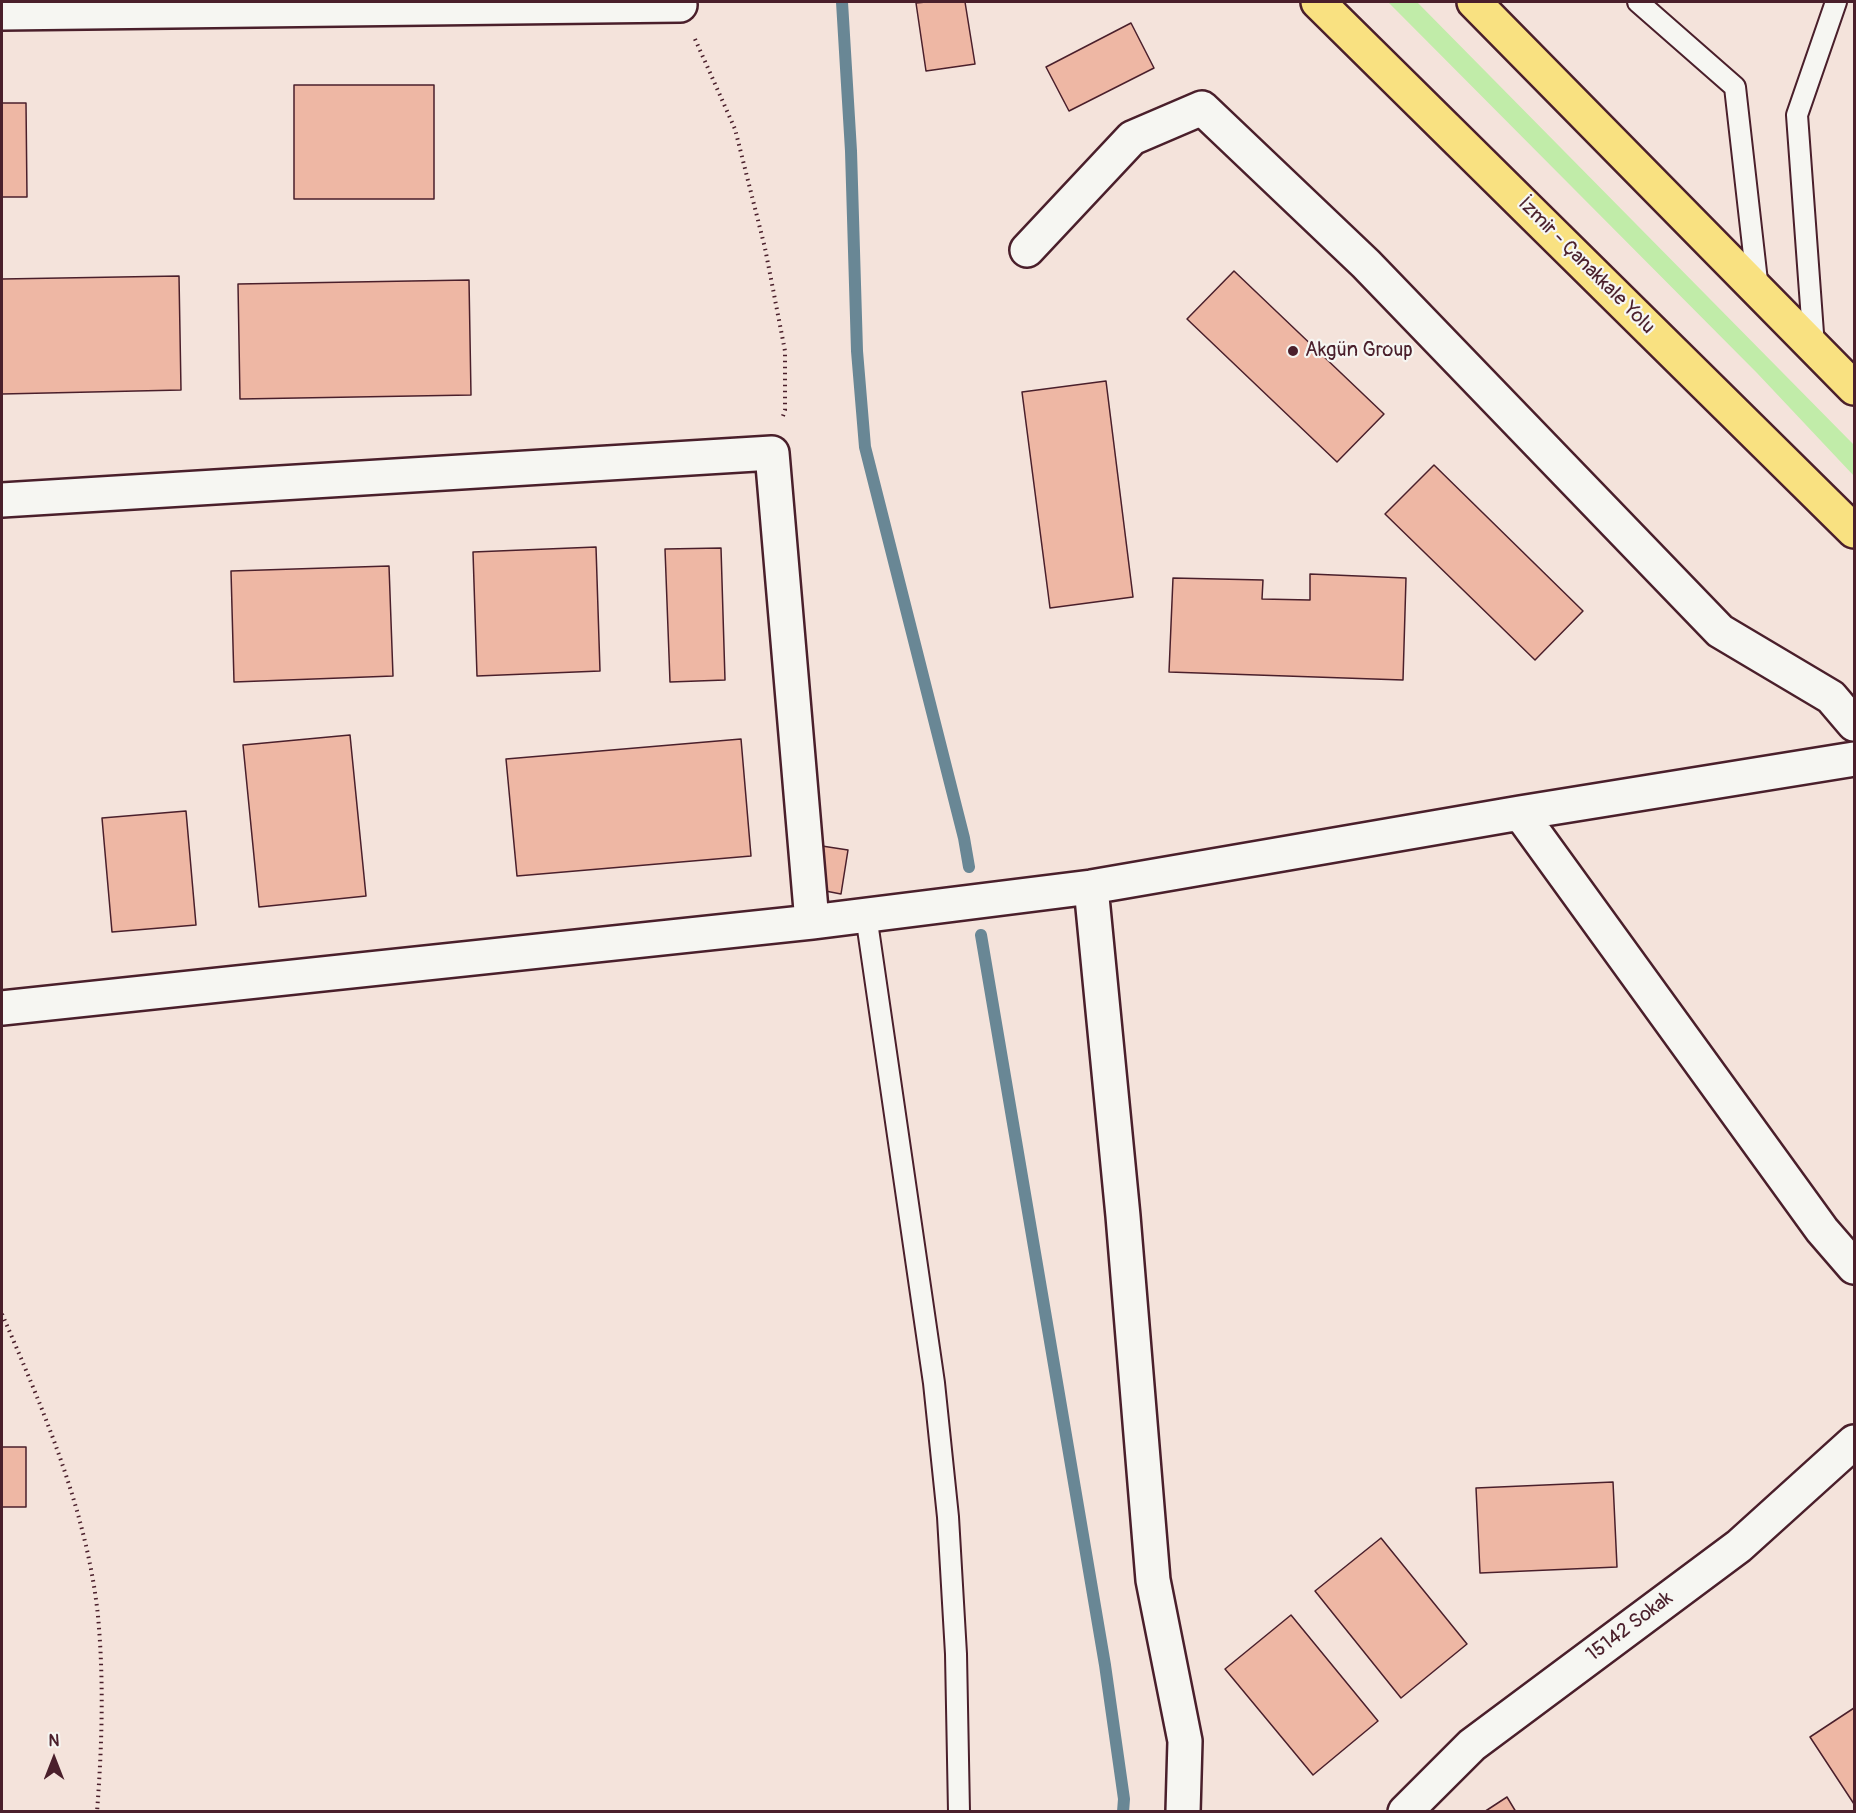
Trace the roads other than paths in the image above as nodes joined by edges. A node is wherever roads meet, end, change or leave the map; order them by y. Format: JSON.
{"nodes":[{"id":1,"x":1318,"y":2,"type":"edge"},
{"id":2,"x":1474,"y":2,"type":"edge"},
{"id":3,"x":1638,"y":2,"type":"edge"},
{"id":4,"x":1836,"y":2,"type":"edge"},
{"id":5,"x":680,"y":5,"type":"road end"},
{"id":6,"x":2,"y":13,"type":"edge"},
{"id":7,"x":1027,"y":250,"type":"dead end"},
{"id":8,"x":1758,"y":290,"type":"junction"},
{"id":9,"x":1814,"y":346,"type":"junction"},
{"id":10,"x":1854,"y":388,"type":"edge"},
{"id":11,"x":2,"y":500,"type":"edge"},
{"id":12,"x":1854,"y":531,"type":"edge"},
{"id":13,"x":1854,"y":724,"type":"edge"},
{"id":14,"x":1854,"y":759,"type":"edge"},
{"id":15,"x":1520,"y":813,"type":"junction"},
{"id":16,"x":1091,"y":887,"type":"junction"},
{"id":17,"x":866,"y":915,"type":"junction"},
{"id":18,"x":812,"y":922,"type":"junction"},
{"id":19,"x":2,"y":1008,"type":"edge"},
{"id":20,"x":1854,"y":1267,"type":"edge"},
{"id":21,"x":1854,"y":1442,"type":"edge"},
{"id":22,"x":959,"y":1812,"type":"edge"},
{"id":23,"x":1183,"y":1812,"type":"edge"},
{"id":24,"x":1405,"y":1812,"type":"edge"}],
"edges":[{"from":1,"to":12,"type":"highway","name":"İzmir - Çanakkale Yolu"},
{"from":2,"to":8,"type":"highway"},
{"from":3,"to":8,"type":"lane"},
{"from":4,"to":9,"type":"lane"},
{"from":5,"to":6,"type":"street"},
{"from":7,"to":13,"type":"street"},
{"from":8,"to":9,"type":"highway"},
{"from":9,"to":10,"type":"highway"},
{"from":11,"to":18,"type":"street"},
{"from":14,"to":15,"type":"street"},
{"from":15,"to":16,"type":"street"},
{"from":15,"to":20,"type":"street"},
{"from":16,"to":17,"type":"street"},
{"from":16,"to":23,"type":"street"},
{"from":17,"to":18,"type":"street"},
{"from":17,"to":22,"type":"lane"},
{"from":18,"to":19,"type":"street"},
{"from":21,"to":24,"type":"street","name":"15142 Sokak"}]}
